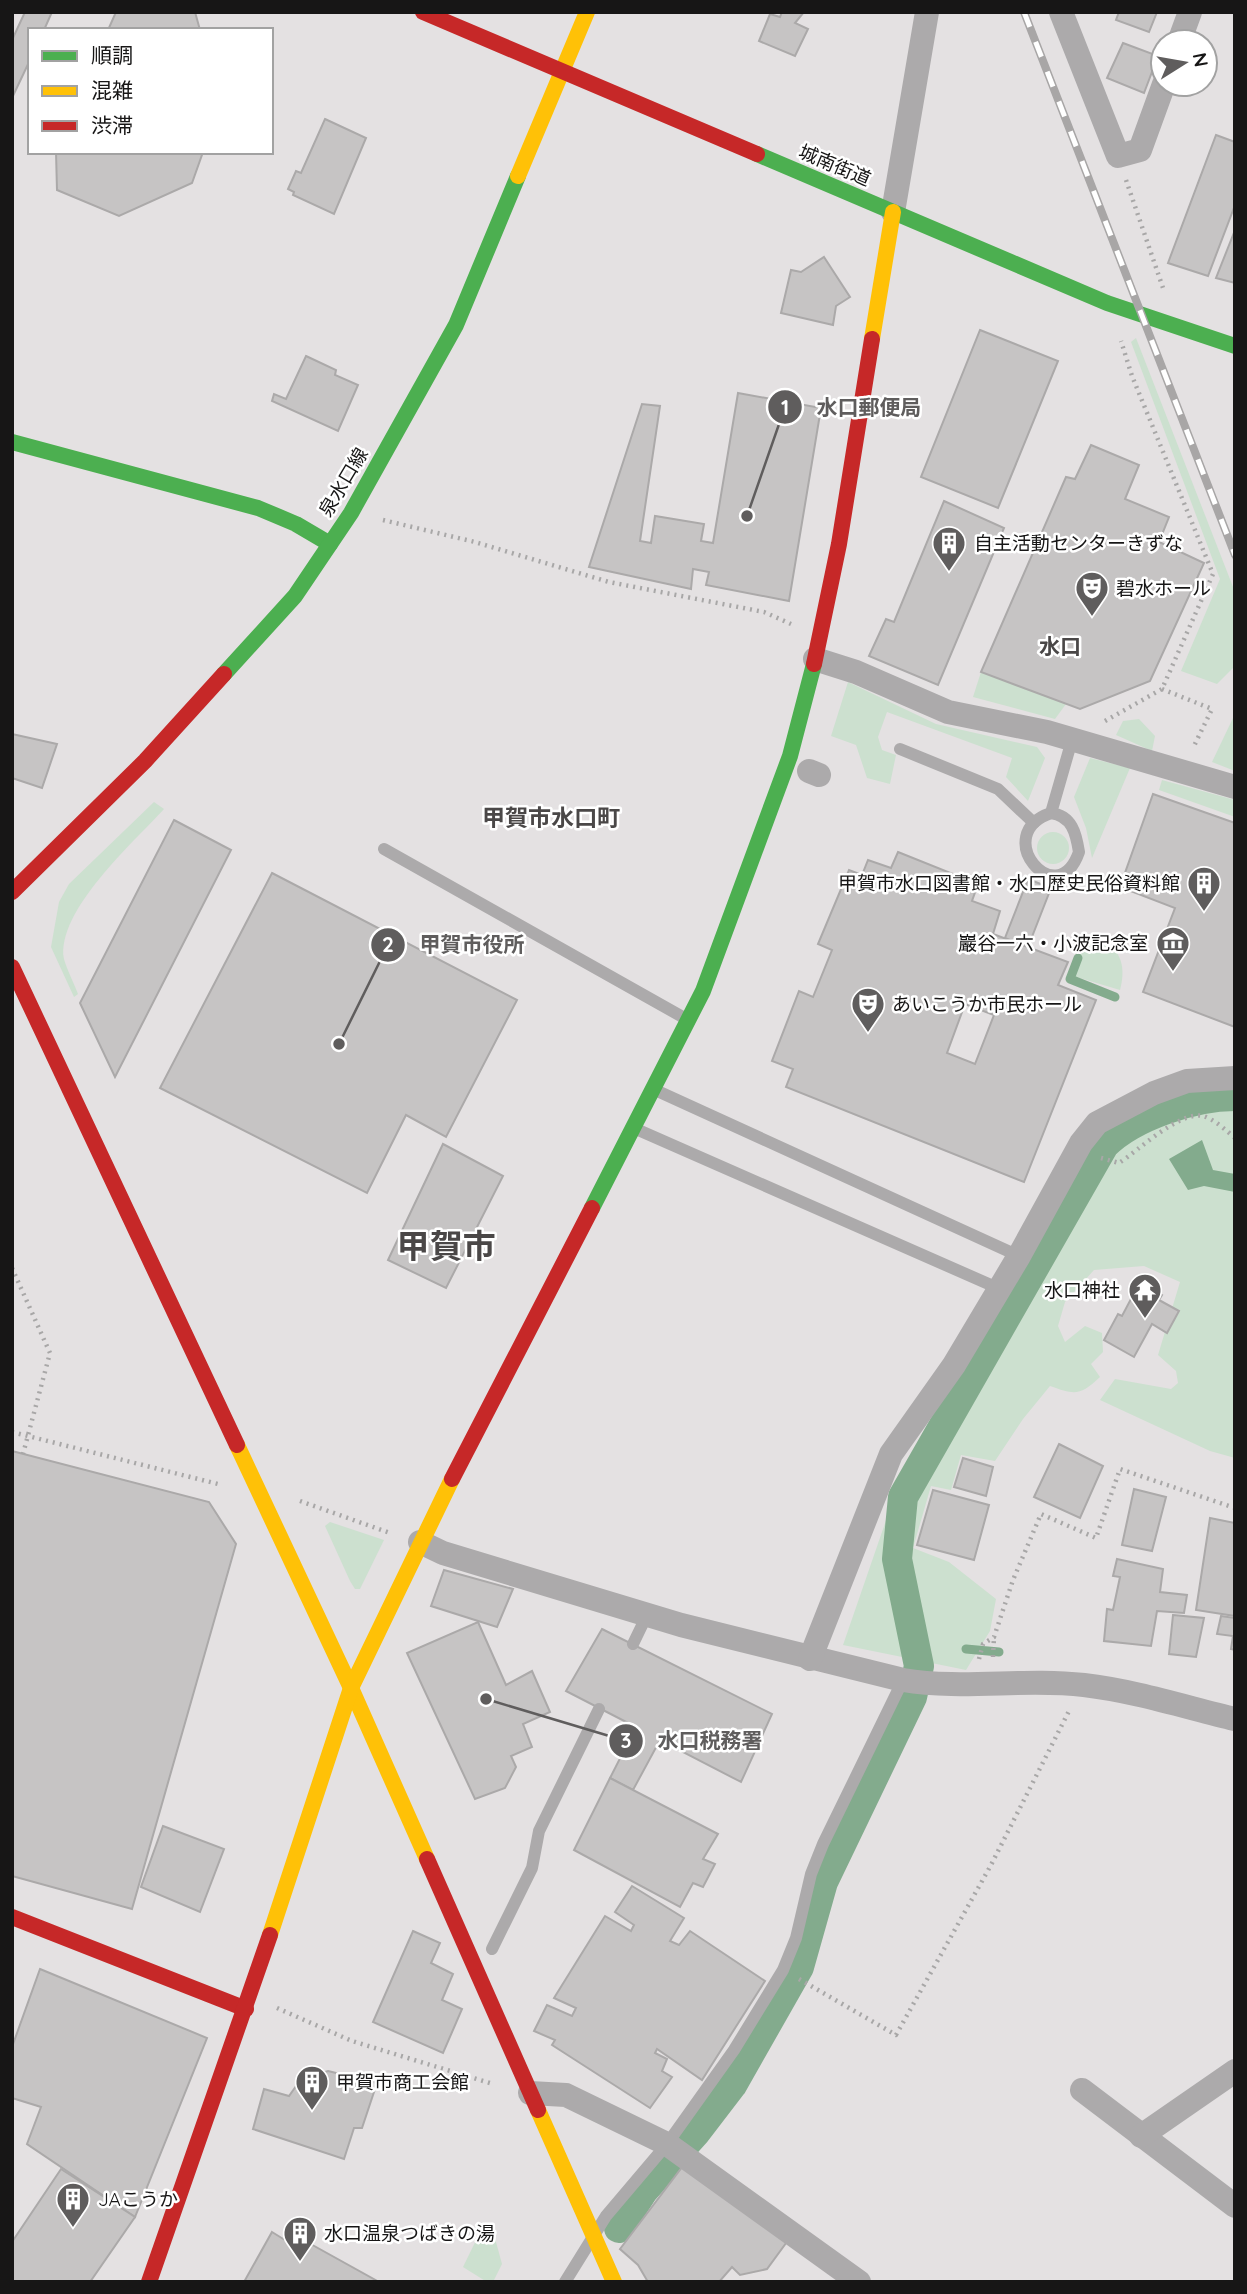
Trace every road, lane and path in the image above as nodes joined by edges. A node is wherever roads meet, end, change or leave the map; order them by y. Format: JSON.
{"nodes":[{"id":1,"x":423,"y":12,"type":"edge"},
{"id":2,"x":587,"y":12,"type":"edge"},
{"id":3,"x":927,"y":12,"type":"edge"},
{"id":4,"x":1061,"y":12,"type":"edge"},
{"id":5,"x":561,"y":72,"type":"junction"},
{"id":6,"x":1159,"y":98,"type":"edge"},
{"id":7,"x":1118,"y":156,"type":"junction"},
{"id":8,"x":893,"y":212,"type":"junction"},
{"id":9,"x":1165,"y":294,"type":"dead end"},
{"id":10,"x":1121,"y":340,"type":"dead end"},
{"id":11,"x":1235,"y":346,"type":"edge"},
{"id":12,"x":12,"y":442,"type":"edge"},
{"id":13,"x":351,"y":513,"type":"junction"},
{"id":14,"x":331,"y":544,"type":"junction"},
{"id":15,"x":821,"y":634,"type":"junction"},
{"id":16,"x":816,"y":659,"type":"junction"},
{"id":17,"x":1162,"y":689,"type":"junction"},
{"id":18,"x":1072,"y":740,"type":"junction"},
{"id":19,"x":900,"y":749,"type":"dead end"},
{"id":20,"x":1183,"y":774,"type":"junction"},
{"id":21,"x":1235,"y":787,"type":"edge"},
{"id":22,"x":1051,"y":813,"type":"junction"},
{"id":23,"x":1034,"y":823,"type":"junction"},
{"id":24,"x":384,"y":849,"type":"dead end"},
{"id":25,"x":12,"y":892,"type":"edge"},
{"id":26,"x":12,"y":967,"type":"edge"},
{"id":27,"x":688,"y":1020,"type":"junction"},
{"id":28,"x":1235,"y":1078,"type":"edge"},
{"id":29,"x":652,"y":1088,"type":"junction"},
{"id":30,"x":632,"y":1128,"type":"junction"},
{"id":31,"x":1235,"y":1138,"type":"edge"},
{"id":32,"x":1102,"y":1159,"type":"dead end"},
{"id":33,"x":1019,"y":1256,"type":"junction"},
{"id":34,"x":12,"y":1268,"type":"edge"},
{"id":35,"x":1000,"y":1289,"type":"junction"},
{"id":36,"x":12,"y":1432,"type":"edge"},
{"id":37,"x":28,"y":1436,"type":"junction"},
{"id":38,"x":23,"y":1454,"type":"dead end"},
{"id":39,"x":218,"y":1484,"type":"dead end"},
{"id":40,"x":300,"y":1501,"type":"dead end"},
{"id":41,"x":1235,"y":1508,"type":"edge"},
{"id":42,"x":411,"y":1539,"type":"junction"},
{"id":43,"x":647,"y":1615,"type":"junction"},
{"id":44,"x":994,"y":1637,"type":"junction"},
{"id":45,"x":634,"y":1644,"type":"dead end"},
{"id":46,"x":983,"y":1644,"type":"dead end"},
{"id":47,"x":995,"y":1646,"type":"dead end"},
{"id":48,"x":810,"y":1659,"type":"junction"},
{"id":49,"x":914,"y":1682,"type":"junction"},
{"id":50,"x":1082,"y":1685,"type":"junction"},
{"id":51,"x":351,"y":1688,"type":"junction"},
{"id":52,"x":599,"y":1709,"type":"dead end"},
{"id":53,"x":1235,"y":1719,"type":"edge"},
{"id":54,"x":12,"y":1917,"type":"edge"},
{"id":55,"x":492,"y":1949,"type":"dead end"},
{"id":56,"x":802,"y":1981,"type":"dead end"},
{"id":57,"x":275,"y":2007,"type":"dead end"},
{"id":58,"x":246,"y":2009,"type":"junction"},
{"id":59,"x":1235,"y":2071,"type":"edge"},
{"id":60,"x":498,"y":2085,"type":"dead end"},
{"id":61,"x":1082,"y":2090,"type":"dead end"},
{"id":62,"x":530,"y":2092,"type":"junction"},
{"id":63,"x":1141,"y":2136,"type":"junction"},
{"id":64,"x":675,"y":2149,"type":"junction"},
{"id":65,"x":1235,"y":2206,"type":"edge"},
{"id":66,"x":593,"y":2237,"type":"junction"},
{"id":67,"x":149,"y":2282,"type":"edge"},
{"id":68,"x":565,"y":2282,"type":"edge"},
{"id":69,"x":614,"y":2282,"type":"edge"},
{"id":70,"x":859,"y":2282,"type":"edge"}],
"edges":[{"from":1,"to":5,"type":"street","name":"城南街道"},
{"from":2,"to":5,"type":"street","name":"泉水口線"},
{"from":3,"to":8,"type":"street"},
{"from":4,"to":7,"type":"street"},
{"from":5,"to":8,"type":"street","name":"城南街道"},
{"from":5,"to":13,"type":"street","name":"泉水口線"},
{"from":6,"to":7,"type":"street"},
{"from":7,"to":9,"type":"path"},
{"from":8,"to":11,"type":"street","name":"城南街道"},
{"from":8,"to":15,"type":"street"},
{"from":10,"to":17,"type":"path"},
{"from":12,"to":14,"type":"street"},
{"from":13,"to":14,"type":"street","name":"泉水口線"},
{"from":13,"to":15,"type":"path"},
{"from":14,"to":25,"type":"street","name":"泉水口線"},
{"from":15,"to":16,"type":"street"},
{"from":16,"to":18,"type":"street"},
{"from":16,"to":27,"type":"street"},
{"from":17,"to":18,"type":"path"},
{"from":17,"to":20,"type":"path"},
{"from":18,"to":20,"type":"street"},
{"from":18,"to":22,"type":"lane"},
{"from":19,"to":23,"type":"lane"},
{"from":20,"to":21,"type":"street"},
{"from":22,"to":23,"type":"lane"},
{"from":22,"to":23,"type":"lane"},
{"from":24,"to":27,"type":"lane"},
{"from":26,"to":51,"type":"street"},
{"from":27,"to":29,"type":"street"},
{"from":28,"to":33,"type":"street"},
{"from":29,"to":30,"type":"street"},
{"from":29,"to":33,"type":"lane"},
{"from":30,"to":35,"type":"lane"},
{"from":30,"to":42,"type":"street"},
{"from":31,"to":32,"type":"path"},
{"from":33,"to":35,"type":"street"},
{"from":34,"to":37,"type":"path"},
{"from":35,"to":48,"type":"street"},
{"from":36,"to":37,"type":"path"},
{"from":37,"to":38,"type":"path"},
{"from":37,"to":39,"type":"path"},
{"from":40,"to":42,"type":"path"},
{"from":41,"to":44,"type":"path"},
{"from":42,"to":43,"type":"street"},
{"from":42,"to":51,"type":"street"},
{"from":43,"to":45,"type":"lane"},
{"from":43,"to":48,"type":"street"},
{"from":44,"to":46,"type":"path"},
{"from":44,"to":47,"type":"path"},
{"from":48,"to":49,"type":"street"},
{"from":49,"to":50,"type":"street"},
{"from":49,"to":64,"type":"lane"},
{"from":50,"to":53,"type":"street"},
{"from":50,"to":56,"type":"path"},
{"from":51,"to":58,"type":"street"},
{"from":51,"to":62,"type":"street"},
{"from":52,"to":55,"type":"lane"},
{"from":54,"to":58,"type":"street"},
{"from":57,"to":60,"type":"path"},
{"from":58,"to":67,"type":"street"},
{"from":59,"to":63,"type":"street"},
{"from":61,"to":63,"type":"street"},
{"from":62,"to":64,"type":"street"},
{"from":62,"to":66,"type":"street"},
{"from":63,"to":65,"type":"street"},
{"from":64,"to":66,"type":"lane"},
{"from":64,"to":70,"type":"street"},
{"from":66,"to":68,"type":"lane"},
{"from":66,"to":69,"type":"street"}]}
